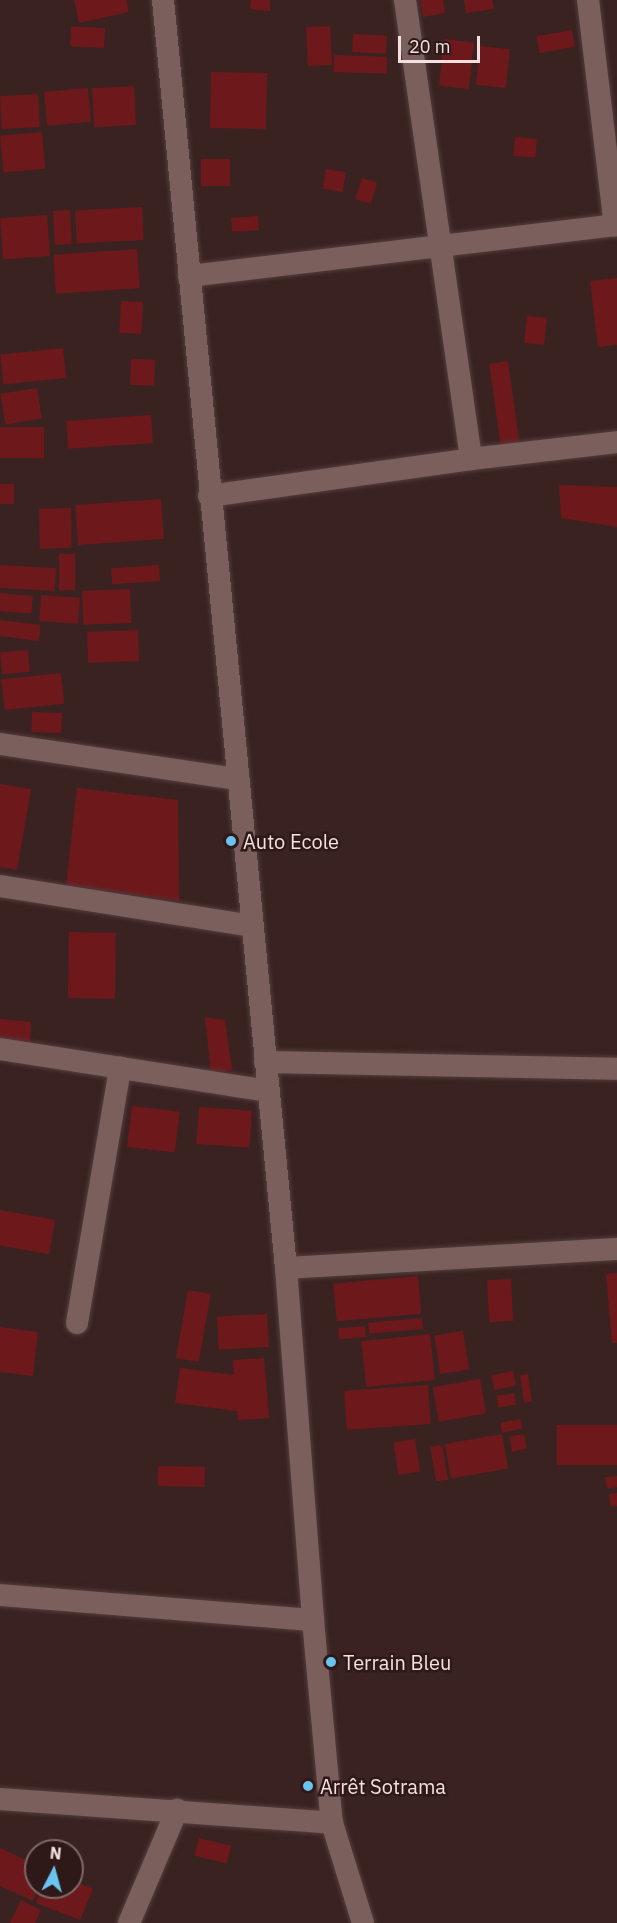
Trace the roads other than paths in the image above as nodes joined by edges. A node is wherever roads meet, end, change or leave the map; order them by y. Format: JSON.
{"nodes":[{"id":1,"x":162,"y":0,"type":"edge"},
{"id":2,"x":405,"y":0,"type":"edge"},
{"id":3,"x":588,"y":0,"type":"edge"},
{"id":4,"x":616,"y":225,"type":"edge"},
{"id":5,"x":439,"y":246,"type":"junction"},
{"id":6,"x":189,"y":276,"type":"junction"},
{"id":7,"x":617,"y":442,"type":"edge"},
{"id":8,"x":471,"y":459,"type":"junction"},
{"id":9,"x":209,"y":496,"type":"junction"},
{"id":10,"x":0,"y":744,"type":"edge"},
{"id":11,"x":238,"y":779,"type":"junction"},
{"id":12,"x":0,"y":886,"type":"edge"},
{"id":13,"x":252,"y":926,"type":"junction"},
{"id":14,"x":0,"y":1049,"type":"edge"},
{"id":15,"x":266,"y":1062,"type":"junction"},
{"id":16,"x":120,"y":1068,"type":"junction"},
{"id":17,"x":617,"y":1069,"type":"edge"},
{"id":18,"x":268,"y":1091,"type":"junction"},
{"id":19,"x":617,"y":1249,"type":"edge"},
{"id":20,"x":286,"y":1268,"type":"junction"},
{"id":21,"x":76,"y":1323,"type":"dead end"},
{"id":22,"x":0,"y":1595,"type":"edge"},
{"id":23,"x":313,"y":1620,"type":"junction"},
{"id":24,"x":0,"y":1799,"type":"edge"},
{"id":25,"x":177,"y":1810,"type":"junction"},
{"id":26,"x":332,"y":1823,"type":"junction"},
{"id":27,"x":129,"y":1923,"type":"edge"},
{"id":28,"x":363,"y":1923,"type":"edge"}],
"edges":[{"from":1,"to":6,"type":"street"},
{"from":2,"to":5,"type":"street"},
{"from":3,"to":4,"type":"street"},
{"from":4,"to":5,"type":"street"},
{"from":5,"to":6,"type":"street"},
{"from":5,"to":8,"type":"street"},
{"from":6,"to":9,"type":"street"},
{"from":7,"to":8,"type":"street"},
{"from":8,"to":9,"type":"street"},
{"from":9,"to":11,"type":"street"},
{"from":10,"to":11,"type":"street"},
{"from":11,"to":13,"type":"street"},
{"from":12,"to":13,"type":"street"},
{"from":13,"to":15,"type":"street"},
{"from":14,"to":16,"type":"street"},
{"from":15,"to":17,"type":"street"},
{"from":15,"to":18,"type":"street"},
{"from":16,"to":18,"type":"street"},
{"from":16,"to":21,"type":"street"},
{"from":18,"to":20,"type":"street"},
{"from":19,"to":20,"type":"street"},
{"from":20,"to":23,"type":"street"},
{"from":22,"to":23,"type":"street"},
{"from":23,"to":26,"type":"street"},
{"from":24,"to":25,"type":"street"},
{"from":25,"to":26,"type":"street"},
{"from":25,"to":27,"type":"street"},
{"from":26,"to":28,"type":"street"}]}
